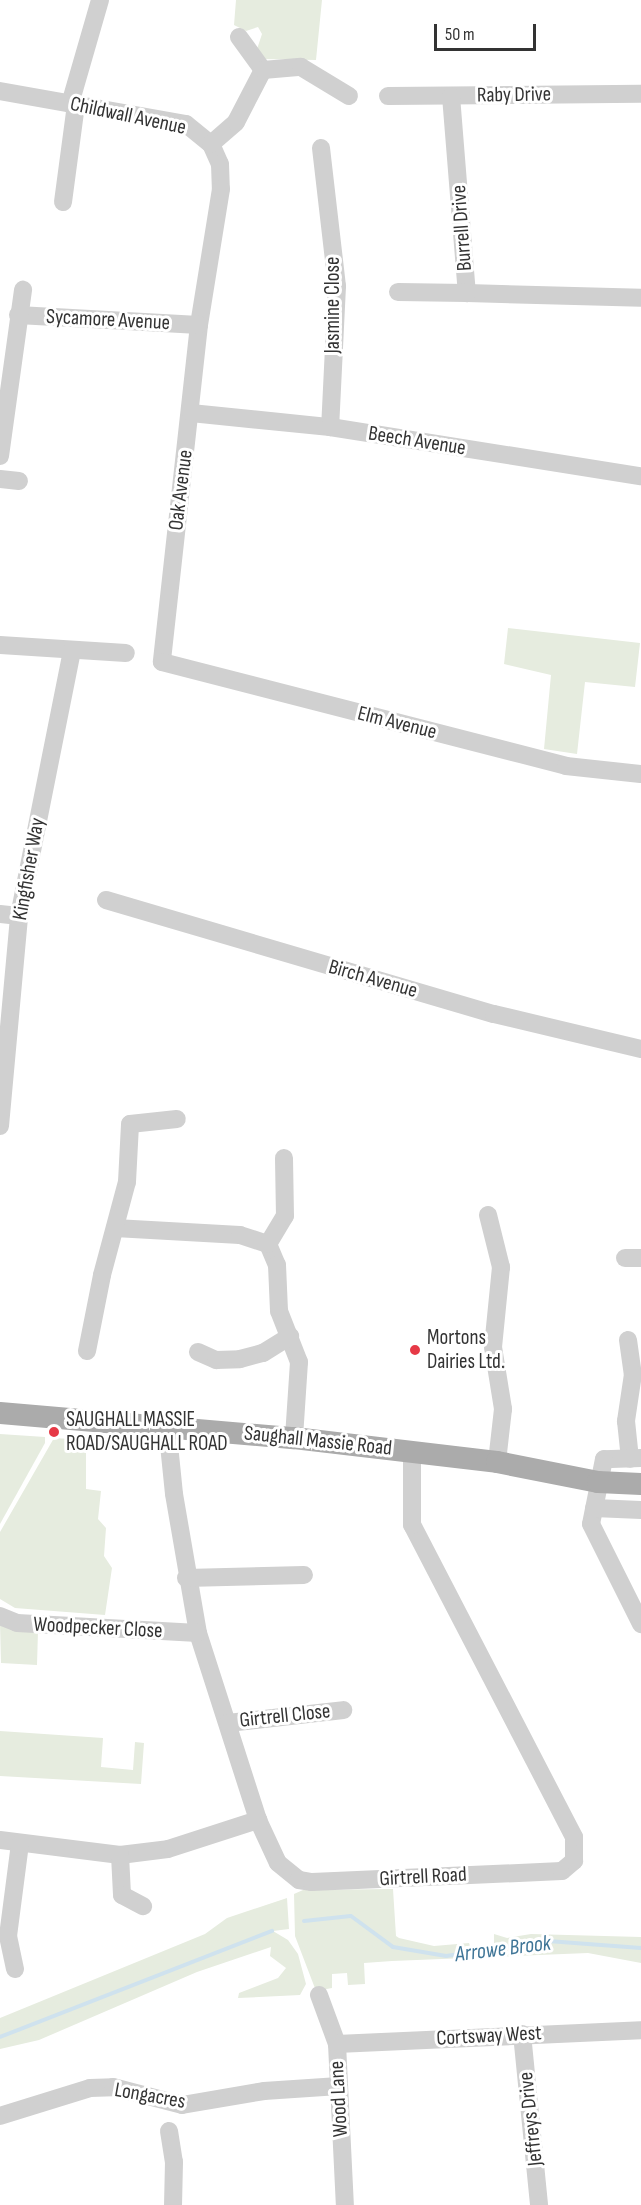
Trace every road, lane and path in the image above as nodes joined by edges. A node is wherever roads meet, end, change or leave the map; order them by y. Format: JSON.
{"nodes":[{"id":1,"x":100,"y":0,"type":"edge"},
{"id":2,"x":238,"y":37,"type":"dead end"},
{"id":3,"x":263,"y":70,"type":"junction"},
{"id":4,"x":0,"y":91,"type":"edge"},
{"id":5,"x":641,"y":94,"type":"edge"},
{"id":6,"x":349,"y":96,"type":"dead end"},
{"id":7,"x":388,"y":96,"type":"dead end"},
{"id":8,"x":451,"y":96,"type":"junction"},
{"id":9,"x":73,"y":104,"type":"junction"},
{"id":10,"x":211,"y":144,"type":"junction"},
{"id":11,"x":321,"y":148,"type":"dead end"},
{"id":12,"x":63,"y":202,"type":"dead end"},
{"id":13,"x":23,"y":290,"type":"dead end"},
{"id":14,"x":398,"y":292,"type":"dead end"},
{"id":15,"x":467,"y":293,"type":"junction"},
{"id":16,"x":641,"y":298,"type":"edge"},
{"id":17,"x":18,"y":315,"type":"junction"},
{"id":18,"x":200,"y":325,"type":"junction"},
{"id":19,"x":191,"y":413,"type":"junction"},
{"id":20,"x":330,"y":427,"type":"junction"},
{"id":21,"x":0,"y":456,"type":"edge"},
{"id":22,"x":641,"y":476,"type":"edge"},
{"id":23,"x":0,"y":479,"type":"edge"},
{"id":24,"x":19,"y":481,"type":"dead end"},
{"id":25,"x":0,"y":645,"type":"edge"},
{"id":26,"x":72,"y":650,"type":"junction"},
{"id":27,"x":126,"y":653,"type":"dead end"},
{"id":28,"x":160,"y":655,"type":"joint"},
{"id":29,"x":641,"y":774,"type":"edge"},
{"id":30,"x":106,"y":900,"type":"dead end"},
{"id":31,"x":0,"y":914,"type":"edge"},
{"id":32,"x":19,"y":916,"type":"junction"},
{"id":33,"x":641,"y":1049,"type":"edge"},
{"id":34,"x":177,"y":1119,"type":"dead end"},
{"id":35,"x":0,"y":1126,"type":"edge"},
{"id":36,"x":284,"y":1158,"type":"dead end"},
{"id":37,"x":488,"y":1215,"type":"dead end"},
{"id":38,"x":116,"y":1228,"type":"junction"},
{"id":39,"x":268,"y":1244,"type":"junction"},
{"id":40,"x":290,"y":1336,"type":"junction"},
{"id":41,"x":628,"y":1340,"type":"dead end"},
{"id":42,"x":87,"y":1351,"type":"dead end"},
{"id":43,"x":198,"y":1352,"type":"dead end"},
{"id":44,"x":0,"y":1413,"type":"edge"},
{"id":45,"x":167,"y":1425,"type":"junction"},
{"id":46,"x":294,"y":1438,"type":"junction"},
{"id":47,"x":412,"y":1451,"type":"junction"},
{"id":48,"x":636,"y":1459,"type":"edge"},
{"id":49,"x":497,"y":1462,"type":"junction"},
{"id":50,"x":598,"y":1482,"type":"junction"},
{"id":51,"x":641,"y":1484,"type":"edge"},
{"id":52,"x":594,"y":1508,"type":"junction"},
{"id":53,"x":641,"y":1510,"type":"edge"},
{"id":54,"x":304,"y":1575,"type":"dead end"},
{"id":55,"x":186,"y":1578,"type":"junction"},
{"id":56,"x":0,"y":1616,"type":"edge"},
{"id":57,"x":641,"y":1624,"type":"edge"},
{"id":58,"x":198,"y":1633,"type":"junction"},
{"id":59,"x":343,"y":1710,"type":"dead end"},
{"id":60,"x":228,"y":1723,"type":"junction"},
{"id":61,"x":258,"y":1820,"type":"junction"},
{"id":62,"x":0,"y":1840,"type":"edge"},
{"id":63,"x":20,"y":1844,"type":"junction"},
{"id":64,"x":120,"y":1855,"type":"junction"},
{"id":65,"x":143,"y":1906,"type":"dead end"},
{"id":66,"x":4,"y":1941,"type":"edge"},
{"id":67,"x":15,"y":1969,"type":"dead end"},
{"id":68,"x":319,"y":1995,"type":"dead end"},
{"id":69,"x":641,"y":2030,"type":"edge"},
{"id":70,"x":522,"y":2034,"type":"junction"},
{"id":71,"x":337,"y":2044,"type":"junction"},
{"id":72,"x":339,"y":2086,"type":"junction"},
{"id":73,"x":0,"y":2116,"type":"edge"},
{"id":74,"x":169,"y":2131,"type":"dead end"},
{"id":75,"x":173,"y":2205,"type":"edge"},
{"id":76,"x":345,"y":2205,"type":"edge"},
{"id":77,"x":539,"y":2205,"type":"edge"}],
"edges":[{"from":1,"to":9,"type":"street"},
{"from":2,"to":3,"type":"street"},
{"from":3,"to":6,"type":"street"},
{"from":3,"to":10,"type":"street"},
{"from":4,"to":9,"type":"street","name":"Childwall Avenue"},
{"from":5,"to":8,"type":"street","name":"Raby Drive"},
{"from":7,"to":8,"type":"street","name":"Raby Drive"},
{"from":8,"to":15,"type":"street","name":"Burrell Drive"},
{"from":9,"to":10,"type":"street","name":"Childwall Avenue"},
{"from":9,"to":12,"type":"street"},
{"from":10,"to":18,"type":"street","name":"Childwall Avenue"},
{"from":11,"to":20,"type":"street","name":"Jasmine Close"},
{"from":13,"to":17,"type":"street","name":"Sycamore Avenue"},
{"from":14,"to":15,"type":"street"},
{"from":15,"to":16,"type":"street","name":"Burrell Drive"},
{"from":17,"to":18,"type":"street","name":"Sycamore Avenue"},
{"from":17,"to":21,"type":"street","name":"Sycamore Avenue"},
{"from":18,"to":19,"type":"street","name":"Oak Avenue"},
{"from":19,"to":20,"type":"street","name":"Beech Avenue"},
{"from":19,"to":28,"type":"street","name":"Oak Avenue"},
{"from":20,"to":22,"type":"street","name":"Beech Avenue"},
{"from":23,"to":24,"type":"street"},
{"from":25,"to":26,"type":"street"},
{"from":26,"to":27,"type":"street"},
{"from":26,"to":32,"type":"street","name":"Kingfisher Way"},
{"from":28,"to":29,"type":"street","name":"Elm Avenue"},
{"from":30,"to":33,"type":"street","name":"Birch Avenue"},
{"from":31,"to":32,"type":"street"},
{"from":32,"to":35,"type":"street","name":"Kingfisher Way"},
{"from":34,"to":38,"type":"street"},
{"from":36,"to":39,"type":"street"},
{"from":37,"to":49,"type":"street"},
{"from":38,"to":39,"type":"street"},
{"from":38,"to":42,"type":"street"},
{"from":39,"to":40,"type":"street"},
{"from":40,"to":43,"type":"street"},
{"from":40,"to":46,"type":"street"},
{"from":41,"to":48,"type":"street"},
{"from":44,"to":45,"type":"main road","name":"Saughall Massie Road"},
{"from":45,"to":46,"type":"main road","name":"Saughall Massie Road"},
{"from":45,"to":55,"type":"street","name":"Girtrell Road"},
{"from":46,"to":47,"type":"main road","name":"Saughall Massie Road"},
{"from":47,"to":49,"type":"main road","name":"Saughall Massie Road"},
{"from":47,"to":61,"type":"street","name":"Girtrell Road"},
{"from":48,"to":50,"type":"street"},
{"from":49,"to":50,"type":"main road","name":"Saughall Massie Road"},
{"from":50,"to":51,"type":"main road","name":"Saughall Massie Road"},
{"from":50,"to":52,"type":"street"},
{"from":52,"to":53,"type":"street"},
{"from":52,"to":57,"type":"street"},
{"from":54,"to":55,"type":"street"},
{"from":55,"to":58,"type":"street","name":"Girtrell Road"},
{"from":56,"to":58,"type":"street","name":"Woodpecker Close"},
{"from":58,"to":60,"type":"street","name":"Girtrell Road"},
{"from":59,"to":60,"type":"street","name":"Girtrell Close"},
{"from":60,"to":61,"type":"street","name":"Girtrell Road"},
{"from":61,"to":64,"type":"street"},
{"from":62,"to":63,"type":"street"},
{"from":63,"to":64,"type":"street"},
{"from":63,"to":66,"type":"street"},
{"from":64,"to":65,"type":"street"},
{"from":66,"to":67,"type":"street"},
{"from":68,"to":71,"type":"street","name":"Wood Lane"},
{"from":69,"to":70,"type":"street","name":"Cortsway West"},
{"from":70,"to":71,"type":"street","name":"Cortsway West"},
{"from":70,"to":77,"type":"street","name":"Jeffreys Drive"},
{"from":71,"to":72,"type":"street","name":"Wood Lane"},
{"from":72,"to":73,"type":"street","name":"Longacres"},
{"from":72,"to":76,"type":"street","name":"Wood Lane"},
{"from":74,"to":75,"type":"street"}]}
